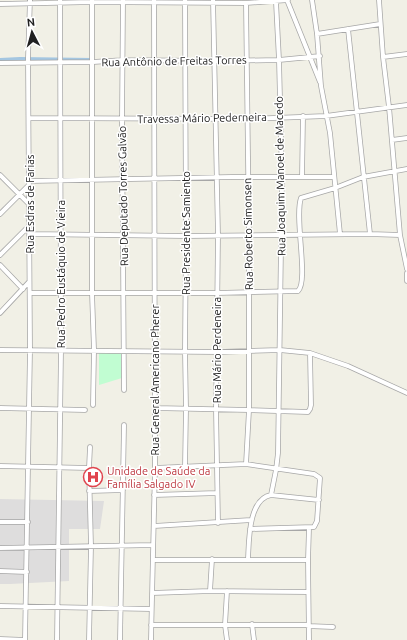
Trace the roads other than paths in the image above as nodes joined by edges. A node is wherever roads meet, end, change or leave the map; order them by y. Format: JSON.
{"nodes":[{"id":1,"x":288,"y":0,"type":"edge"},
{"id":2,"x":312,"y":0,"type":"edge"},
{"id":3,"x":379,"y":0,"type":"edge"},
{"id":4,"x":60,"y":1,"type":"edge"},
{"id":5,"x":92,"y":1,"type":"edge"},
{"id":6,"x":123,"y":1,"type":"edge"},
{"id":7,"x":154,"y":1,"type":"edge"},
{"id":8,"x":185,"y":1,"type":"edge"},
{"id":9,"x":213,"y":1,"type":"edge"},
{"id":10,"x":30,"y":2,"type":"edge"},
{"id":11,"x":276,"y":2,"type":"junction"},
{"id":12,"x":246,"y":3,"type":"junction"},
{"id":13,"x":0,"y":4,"type":"edge"},
{"id":14,"x":380,"y":24,"type":"junction"},
{"id":15,"x":348,"y":29,"type":"junction"},
{"id":16,"x":318,"y":34,"type":"junction"},
{"id":17,"x":407,"y":54,"type":"edge"},
{"id":18,"x":320,"y":56,"type":"junction"},
{"id":19,"x":310,"y":57,"type":"junction"},
{"id":20,"x":383,"y":57,"type":"junction"},
{"id":21,"x":61,"y":60,"type":"junction"},
{"id":22,"x":124,"y":60,"type":"junction"},
{"id":23,"x":247,"y":60,"type":"junction"},
{"id":24,"x":279,"y":60,"type":"junction"},
{"id":25,"x":28,"y":61,"type":"junction"},
{"id":26,"x":154,"y":61,"type":"junction"},
{"id":27,"x":185,"y":61,"type":"junction"},
{"id":28,"x":215,"y":61,"type":"junction"},
{"id":29,"x":93,"y":62,"type":"junction"},
{"id":30,"x":0,"y":63,"type":"edge"},
{"id":31,"x":322,"y":86,"type":"junction"},
{"id":32,"x":407,"y":105,"type":"edge"},
{"id":33,"x":389,"y":107,"type":"junction"},
{"id":34,"x":356,"y":112,"type":"junction"},
{"id":35,"x":303,"y":116,"type":"junction"},
{"id":36,"x":326,"y":116,"type":"junction"},
{"id":37,"x":280,"y":117,"type":"junction"},
{"id":38,"x":29,"y":118,"type":"junction"},
{"id":39,"x":216,"y":118,"type":"junction"},
{"id":40,"x":60,"y":119,"type":"junction"},
{"id":41,"x":92,"y":119,"type":"junction"},
{"id":42,"x":122,"y":119,"type":"junction"},
{"id":43,"x":154,"y":119,"type":"junction"},
{"id":44,"x":185,"y":119,"type":"junction"},
{"id":45,"x":247,"y":119,"type":"junction"},
{"id":46,"x":407,"y":138,"type":"edge"},
{"id":47,"x":392,"y":140,"type":"junction"},
{"id":48,"x":407,"y":169,"type":"edge"},
{"id":49,"x":395,"y":171,"type":"junction"},
{"id":50,"x":0,"y":175,"type":"edge"},
{"id":51,"x":217,"y":177,"type":"junction"},
{"id":52,"x":248,"y":177,"type":"junction"},
{"id":53,"x":302,"y":177,"type":"junction"},
{"id":54,"x":334,"y":177,"type":"junction"},
{"id":55,"x":364,"y":177,"type":"junction"},
{"id":56,"x":123,"y":178,"type":"junction"},
{"id":57,"x":154,"y":178,"type":"junction"},
{"id":58,"x":186,"y":178,"type":"junction"},
{"id":59,"x":282,"y":178,"type":"junction"},
{"id":60,"x":61,"y":179,"type":"junction"},
{"id":61,"x":92,"y":179,"type":"junction"},
{"id":62,"x":30,"y":182,"type":"junction"},
{"id":63,"x":335,"y":188,"type":"junction"},
{"id":64,"x":20,"y":194,"type":"junction"},
{"id":65,"x":29,"y":204,"type":"junction"},
{"id":66,"x":0,"y":214,"type":"edge"},
{"id":67,"x":30,"y":225,"type":"junction"},
{"id":68,"x":30,"y":234,"type":"junction"},
{"id":69,"x":61,"y":234,"type":"junction"},
{"id":70,"x":340,"y":234,"type":"junction"},
{"id":71,"x":370,"y":234,"type":"junction"},
{"id":72,"x":93,"y":235,"type":"junction"},
{"id":73,"x":124,"y":235,"type":"junction"},
{"id":74,"x":155,"y":235,"type":"junction"},
{"id":75,"x":218,"y":235,"type":"junction"},
{"id":76,"x":249,"y":235,"type":"junction"},
{"id":77,"x":282,"y":235,"type":"junction"},
{"id":78,"x":299,"y":235,"type":"junction"},
{"id":79,"x":400,"y":235,"type":"junction"},
{"id":80,"x":186,"y":236,"type":"junction"},
{"id":81,"x":0,"y":255,"type":"edge"},
{"id":82,"x":0,"y":265,"type":"edge"},
{"id":83,"x":407,"y":270,"type":"edge"},
{"id":84,"x":407,"y":273,"type":"edge"},
{"id":85,"x":407,"y":281,"type":"edge"},
{"id":86,"x":29,"y":282,"type":"junction"},
{"id":87,"x":23,"y":289,"type":"junction"},
{"id":88,"x":61,"y":292,"type":"junction"},
{"id":89,"x":92,"y":292,"type":"junction"},
{"id":90,"x":30,"y":293,"type":"junction"},
{"id":91,"x":124,"y":293,"type":"junction"},
{"id":92,"x":155,"y":293,"type":"junction"},
{"id":93,"x":186,"y":293,"type":"junction"},
{"id":94,"x":217,"y":293,"type":"junction"},
{"id":95,"x":249,"y":293,"type":"junction"},
{"id":96,"x":280,"y":293,"type":"junction"},
{"id":97,"x":0,"y":313,"type":"edge"},
{"id":98,"x":0,"y":350,"type":"edge"},
{"id":99,"x":30,"y":350,"type":"junction"},
{"id":100,"x":61,"y":350,"type":"junction"},
{"id":101,"x":94,"y":350,"type":"junction"},
{"id":102,"x":280,"y":350,"type":"junction"},
{"id":103,"x":125,"y":351,"type":"junction"},
{"id":104,"x":154,"y":351,"type":"junction"},
{"id":105,"x":185,"y":351,"type":"junction"},
{"id":106,"x":249,"y":351,"type":"junction"},
{"id":107,"x":217,"y":352,"type":"junction"},
{"id":108,"x":310,"y":352,"type":"junction"},
{"id":109,"x":124,"y":390,"type":"dead end"},
{"id":110,"x":407,"y":393,"type":"edge"},
{"id":111,"x":93,"y":405,"type":"dead end"},
{"id":112,"x":0,"y":408,"type":"edge"},
{"id":113,"x":29,"y":408,"type":"junction"},
{"id":114,"x":155,"y":408,"type":"junction"},
{"id":115,"x":59,"y":409,"type":"junction"},
{"id":116,"x":186,"y":409,"type":"junction"},
{"id":117,"x":216,"y":409,"type":"junction"},
{"id":118,"x":85,"y":410,"type":"dead end"},
{"id":119,"x":249,"y":410,"type":"junction"},
{"id":120,"x":279,"y":411,"type":"junction"},
{"id":121,"x":124,"y":425,"type":"dead end"},
{"id":122,"x":90,"y":447,"type":"dead end"},
{"id":123,"x":246,"y":464,"type":"junction"},
{"id":124,"x":0,"y":466,"type":"edge"},
{"id":125,"x":28,"y":466,"type":"junction"},
{"id":126,"x":218,"y":466,"type":"junction"},
{"id":127,"x":59,"y":467,"type":"junction"},
{"id":128,"x":185,"y":467,"type":"junction"},
{"id":129,"x":89,"y":468,"type":"junction"},
{"id":130,"x":155,"y":468,"type":"junction"},
{"id":131,"x":276,"y":470,"type":"junction"},
{"id":132,"x":123,"y":490,"type":"junction"},
{"id":133,"x":90,"y":491,"type":"junction"},
{"id":134,"x":217,"y":493,"type":"junction"},
{"id":135,"x":154,"y":495,"type":"junction"},
{"id":136,"x":271,"y":495,"type":"junction"},
{"id":137,"x":319,"y":500,"type":"junction"},
{"id":138,"x":251,"y":520,"type":"junction"},
{"id":139,"x":0,"y":522,"type":"edge"},
{"id":140,"x":28,"y":522,"type":"junction"},
{"id":141,"x":218,"y":523,"type":"junction"},
{"id":142,"x":154,"y":526,"type":"junction"},
{"id":143,"x":309,"y":528,"type":"junction"},
{"id":144,"x":250,"y":529,"type":"junction"},
{"id":145,"x":91,"y":546,"type":"junction"},
{"id":146,"x":153,"y":546,"type":"junction"},
{"id":147,"x":59,"y":547,"type":"junction"},
{"id":148,"x":122,"y":547,"type":"junction"},
{"id":149,"x":0,"y":548,"type":"edge"},
{"id":150,"x":28,"y":548,"type":"junction"},
{"id":151,"x":212,"y":559,"type":"junction"},
{"id":152,"x":248,"y":559,"type":"junction"},
{"id":153,"x":153,"y":560,"type":"junction"},
{"id":154,"x":308,"y":560,"type":"junction"},
{"id":155,"x":0,"y":571,"type":"edge"},
{"id":156,"x":27,"y":572,"type":"junction"},
{"id":157,"x":210,"y":591,"type":"junction"},
{"id":158,"x":227,"y":591,"type":"junction"},
{"id":159,"x":152,"y":592,"type":"junction"},
{"id":160,"x":308,"y":592,"type":"junction"},
{"id":161,"x":0,"y":606,"type":"edge"},
{"id":162,"x":26,"y":606,"type":"junction"},
{"id":163,"x":57,"y":607,"type":"junction"},
{"id":164,"x":89,"y":608,"type":"junction"},
{"id":165,"x":121,"y":609,"type":"junction"},
{"id":166,"x":151,"y":609,"type":"junction"},
{"id":167,"x":252,"y":624,"type":"junction"},
{"id":168,"x":151,"y":625,"type":"junction"},
{"id":169,"x":308,"y":625,"type":"junction"},
{"id":170,"x":225,"y":626,"type":"junction"},
{"id":171,"x":333,"y":626,"type":"dead end"},
{"id":172,"x":0,"y":639,"type":"edge"},
{"id":173,"x":25,"y":640,"type":"edge"},
{"id":174,"x":57,"y":640,"type":"edge"},
{"id":175,"x":89,"y":640,"type":"edge"},
{"id":176,"x":120,"y":640,"type":"edge"},
{"id":177,"x":151,"y":640,"type":"edge"},
{"id":178,"x":227,"y":640,"type":"edge"},
{"id":179,"x":254,"y":640,"type":"edge"},
{"id":180,"x":308,"y":640,"type":"edge"}],
"edges":[{"from":1,"to":11,"type":"street"},
{"from":1,"to":19,"type":"street"},
{"from":2,"to":16,"type":"street"},
{"from":3,"to":14,"type":"street"},
{"from":4,"to":5,"type":"street"},
{"from":4,"to":10,"type":"street"},
{"from":4,"to":21,"type":"street","name":"Rua Pedro Eustáquio de Vieira"},
{"from":5,"to":6,"type":"street"},
{"from":5,"to":29,"type":"street"},
{"from":6,"to":7,"type":"street"},
{"from":6,"to":22,"type":"street","name":"Rua Deputado Torres Galvão"},
{"from":7,"to":8,"type":"street"},
{"from":7,"to":26,"type":"street","name":"Rua General Americano Pherer"},
{"from":8,"to":9,"type":"street"},
{"from":8,"to":27,"type":"street","name":"Rua Presidente Samiento"},
{"from":9,"to":12,"type":"street"},
{"from":9,"to":28,"type":"street","name":"Rua Mário Perdeneira"},
{"from":10,"to":13,"type":"street"},
{"from":10,"to":25,"type":"street","name":"Rua Esdras de Farias"},
{"from":11,"to":12,"type":"street"},
{"from":11,"to":24,"type":"street","name":"Rua Joaquim Manoel de Macedo"},
{"from":12,"to":23,"type":"street","name":"Rua Roberto Simonsen"},
{"from":14,"to":15,"type":"street"},
{"from":14,"to":20,"type":"street"},
{"from":15,"to":16,"type":"street"},
{"from":15,"to":34,"type":"street"},
{"from":16,"to":18,"type":"street"},
{"from":17,"to":20,"type":"street"},
{"from":18,"to":19,"type":"street","name":"Rua Antônio de Freitas Torres"},
{"from":18,"to":31,"type":"street"},
{"from":19,"to":24,"type":"street","name":"Rua Antônio de Freitas Torres"},
{"from":19,"to":31,"type":"street"},
{"from":20,"to":33,"type":"street"},
{"from":21,"to":25,"type":"street","name":"Rua Antônio de Freitas Torres"},
{"from":21,"to":29,"type":"street","name":"Rua Antônio de Freitas Torres"},
{"from":21,"to":40,"type":"street","name":"Rua Pedro Eustáquio de Vieira"},
{"from":22,"to":26,"type":"street","name":"Rua Antônio de Freitas Torres"},
{"from":22,"to":29,"type":"street","name":"Rua Antônio de Freitas Torres"},
{"from":22,"to":42,"type":"street","name":"Rua Deputado Torres Galvão"},
{"from":23,"to":24,"type":"street","name":"Rua Antônio de Freitas Torres"},
{"from":23,"to":28,"type":"street","name":"Rua Antônio de Freitas Torres"},
{"from":23,"to":45,"type":"street","name":"Rua Roberto Simonsen"},
{"from":24,"to":37,"type":"street","name":"Rua Joaquim Manoel de Macedo"},
{"from":25,"to":30,"type":"street","name":"Rua Antônio de Freitas Torres"},
{"from":25,"to":38,"type":"street","name":"Rua Esdras de Farias"},
{"from":26,"to":27,"type":"street","name":"Rua Antônio de Freitas Torres"},
{"from":26,"to":43,"type":"street","name":"Rua General Americano Pherer"},
{"from":27,"to":28,"type":"street","name":"Rua Antônio de Freitas Torres"},
{"from":27,"to":44,"type":"street","name":"Rua Presidente Samiento"},
{"from":28,"to":39,"type":"street","name":"Rua Mário Perdeneira"},
{"from":29,"to":41,"type":"street"},
{"from":31,"to":36,"type":"street"},
{"from":32,"to":33,"type":"street","name":"Travessa Mário Pederneira"},
{"from":33,"to":34,"type":"street","name":"Travessa Mário Pederneira"},
{"from":33,"to":47,"type":"street"},
{"from":34,"to":36,"type":"street","name":"Travessa Mário Pederneira"},
{"from":34,"to":55,"type":"street"},
{"from":35,"to":36,"type":"street","name":"Travessa Mário Pederneira"},
{"from":35,"to":37,"type":"street","name":"Travessa Mário Pederneira"},
{"from":35,"to":53,"type":"street"},
{"from":36,"to":54,"type":"street"},
{"from":37,"to":45,"type":"street","name":"Travessa Mário Pederneira"},
{"from":37,"to":59,"type":"street","name":"Rua Joaquim Manoel de Macedo"},
{"from":38,"to":40,"type":"street","name":"Travessa Mário Pederneira"},
{"from":38,"to":62,"type":"street","name":"Rua Esdras de Farias"},
{"from":39,"to":44,"type":"street","name":"Travessa Mário Pederneira"},
{"from":39,"to":45,"type":"street","name":"Travessa Mário Pederneira"},
{"from":39,"to":51,"type":"street","name":"Rua Mário Perdeneira"},
{"from":40,"to":41,"type":"street","name":"Travessa Mário Pederneira"},
{"from":40,"to":60,"type":"street","name":"Rua Pedro Eustáquio de Vieira"},
{"from":41,"to":42,"type":"street","name":"Travessa Mário Pederneira"},
{"from":41,"to":61,"type":"street"},
{"from":42,"to":43,"type":"street","name":"Travessa Mário Pederneira"},
{"from":42,"to":56,"type":"street","name":"Rua Deputado Torres Galvão"},
{"from":43,"to":44,"type":"street","name":"Travessa Mário Pederneira"},
{"from":43,"to":57,"type":"street","name":"Rua General Americano Pherer"},
{"from":44,"to":58,"type":"street","name":"Rua Presidente Samiento"},
{"from":45,"to":52,"type":"street","name":"Rua Roberto Simonsen"},
{"from":46,"to":47,"type":"street"},
{"from":47,"to":49,"type":"street"},
{"from":48,"to":49,"type":"street"},
{"from":49,"to":55,"type":"street"},
{"from":49,"to":79,"type":"street"},
{"from":50,"to":64,"type":"street"},
{"from":51,"to":52,"type":"street"},
{"from":51,"to":58,"type":"street"},
{"from":51,"to":75,"type":"street","name":"Rua Mário Perdeneira"},
{"from":52,"to":59,"type":"street"},
{"from":52,"to":76,"type":"street","name":"Rua Roberto Simonsen"},
{"from":53,"to":54,"type":"street"},
{"from":53,"to":59,"type":"street"},
{"from":54,"to":63,"type":"street"},
{"from":55,"to":63,"type":"street"},
{"from":55,"to":71,"type":"street"},
{"from":56,"to":57,"type":"street"},
{"from":56,"to":61,"type":"street"},
{"from":56,"to":73,"type":"street","name":"Rua Deputado Torres Galvão"},
{"from":57,"to":58,"type":"street"},
{"from":57,"to":74,"type":"street","name":"Rua General Americano Pherer"},
{"from":58,"to":80,"type":"street","name":"Rua Presidente Samiento"},
{"from":59,"to":77,"type":"street","name":"Rua Joaquim Manoel de Macedo"},
{"from":60,"to":61,"type":"street"},
{"from":60,"to":62,"type":"street"},
{"from":60,"to":69,"type":"street","name":"Rua Pedro Eustáquio de Vieira"},
{"from":61,"to":72,"type":"street"},
{"from":62,"to":64,"type":"street"},
{"from":62,"to":65,"type":"street","name":"Rua Esdras de Farias"},
{"from":63,"to":70,"type":"street"},
{"from":63,"to":78,"type":"street"},
{"from":64,"to":65,"type":"street"},
{"from":64,"to":66,"type":"street"},
{"from":65,"to":67,"type":"street","name":"Rua Esdras de Farias"},
{"from":67,"to":68,"type":"street","name":"Rua Esdras de Farias"},
{"from":67,"to":81,"type":"street"},
{"from":68,"to":69,"type":"street"},
{"from":68,"to":86,"type":"street","name":"Rua Esdras de Farias"},
{"from":69,"to":72,"type":"street"},
{"from":69,"to":88,"type":"street","name":"Rua Pedro Eustáquio de Vieira"},
{"from":70,"to":71,"type":"street"},
{"from":70,"to":78,"type":"street"},
{"from":71,"to":79,"type":"street"},
{"from":72,"to":73,"type":"street"},
{"from":72,"to":89,"type":"street"},
{"from":73,"to":74,"type":"street"},
{"from":73,"to":91,"type":"street","name":"Rua Deputado Torres Galvão"},
{"from":74,"to":80,"type":"street"},
{"from":74,"to":92,"type":"street","name":"Rua General Americano Pherer"},
{"from":75,"to":76,"type":"street"},
{"from":75,"to":80,"type":"street"},
{"from":75,"to":94,"type":"street","name":"Rua Mário Perdeneira"},
{"from":76,"to":77,"type":"street"},
{"from":76,"to":95,"type":"street","name":"Rua Roberto Simonsen"},
{"from":77,"to":78,"type":"street"},
{"from":77,"to":96,"type":"street","name":"Rua Joaquim Manoel de Macedo"},
{"from":78,"to":96,"type":"street"},
{"from":79,"to":83,"type":"street"},
{"from":80,"to":93,"type":"street","name":"Rua Presidente Samiento"},
{"from":82,"to":87,"type":"street"},
{"from":84,"to":85,"type":"street"},
{"from":86,"to":87,"type":"street"},
{"from":86,"to":90,"type":"street","name":"Rua Esdras de Farias"},
{"from":87,"to":97,"type":"street"},
{"from":88,"to":89,"type":"street"},
{"from":88,"to":90,"type":"street"},
{"from":88,"to":100,"type":"street","name":"Rua Pedro Eustáquio de Vieira"},
{"from":89,"to":91,"type":"street"},
{"from":89,"to":101,"type":"street"},
{"from":90,"to":99,"type":"street","name":"Rua Esdras de Farias"},
{"from":91,"to":92,"type":"street"},
{"from":91,"to":103,"type":"street","name":"Rua Deputado Torres Galvão"},
{"from":92,"to":93,"type":"street"},
{"from":92,"to":104,"type":"street","name":"Rua General Americano Pherer"},
{"from":93,"to":94,"type":"street"},
{"from":93,"to":105,"type":"street","name":"Rua Presidente Samiento"},
{"from":94,"to":95,"type":"street"},
{"from":94,"to":107,"type":"street","name":"Rua Mário Perdeneira"},
{"from":95,"to":96,"type":"street"},
{"from":95,"to":106,"type":"street","name":"Rua Roberto Simonsen"},
{"from":96,"to":102,"type":"street","name":"Rua Joaquim Manoel de Macedo"},
{"from":98,"to":99,"type":"street"},
{"from":99,"to":100,"type":"street"},
{"from":99,"to":113,"type":"street","name":"Rua Esdras de Farias"},
{"from":100,"to":101,"type":"street"},
{"from":100,"to":115,"type":"street","name":"Rua Pedro Eustáquio de Vieira"},
{"from":101,"to":103,"type":"street"},
{"from":101,"to":111,"type":"street"},
{"from":102,"to":106,"type":"street"},
{"from":102,"to":108,"type":"street"},
{"from":102,"to":120,"type":"street","name":"Rua Joaquim Manoel de Macedo"},
{"from":103,"to":104,"type":"street"},
{"from":103,"to":109,"type":"street","name":"Rua Deputado Torres Galvão"},
{"from":104,"to":105,"type":"street"},
{"from":104,"to":114,"type":"street","name":"Rua General Americano Pherer"},
{"from":105,"to":107,"type":"street"},
{"from":105,"to":116,"type":"street","name":"Rua Presidente Samiento"},
{"from":106,"to":107,"type":"street"},
{"from":106,"to":119,"type":"street","name":"Rua Roberto Simonsen"},
{"from":107,"to":117,"type":"street","name":"Rua Mário Perdeneira"},
{"from":108,"to":110,"type":"street"},
{"from":108,"to":120,"type":"street"},
{"from":112,"to":113,"type":"street"},
{"from":113,"to":115,"type":"street"},
{"from":113,"to":125,"type":"street","name":"Rua Esdras de Farias"},
{"from":114,"to":116,"type":"street"},
{"from":114,"to":130,"type":"street","name":"Rua General Americano Pherer"},
{"from":115,"to":118,"type":"street"},
{"from":115,"to":127,"type":"street","name":"Rua Pedro Eustáquio de Vieira"},
{"from":116,"to":117,"type":"street"},
{"from":116,"to":128,"type":"street","name":"Rua Presidente Samiento"},
{"from":117,"to":119,"type":"street"},
{"from":117,"to":126,"type":"street","name":"Rua Mário Perdeneira"},
{"from":119,"to":120,"type":"street"},
{"from":119,"to":123,"type":"street","name":"Rua Roberto Simonsen"},
{"from":120,"to":131,"type":"street","name":"Rua Joaquim Manoel de Macedo"},
{"from":121,"to":132,"type":"street"},
{"from":122,"to":129,"type":"street"},
{"from":123,"to":126,"type":"street"},
{"from":123,"to":131,"type":"street"},
{"from":124,"to":125,"type":"street"},
{"from":125,"to":127,"type":"street"},
{"from":125,"to":140,"type":"street","name":"Rua Esdras de Farias"},
{"from":126,"to":128,"type":"street"},
{"from":126,"to":134,"type":"street","name":"Rua Mário Perdeneira"},
{"from":127,"to":129,"type":"street"},
{"from":127,"to":147,"type":"street","name":"Rua Pedro Eustáquio de Vieira"},
{"from":128,"to":130,"type":"street"},
{"from":129,"to":133,"type":"street"},
{"from":130,"to":135,"type":"street","name":"Rua General Americano Pherer"},
{"from":131,"to":136,"type":"street","name":"Rua Joaquim Manoel de Macedo"},
{"from":131,"to":137,"type":"street"},
{"from":132,"to":133,"type":"street"},
{"from":132,"to":148,"type":"street"},
{"from":133,"to":145,"type":"street"},
{"from":134,"to":135,"type":"street"},
{"from":134,"to":141,"type":"street","name":"Rua Mário Perdeneira"},
{"from":135,"to":142,"type":"street","name":"Rua General Americano Pherer"},
{"from":136,"to":137,"type":"street"},
{"from":136,"to":138,"type":"street"},
{"from":137,"to":143,"type":"street"},
{"from":138,"to":141,"type":"street"},
{"from":138,"to":144,"type":"street"},
{"from":139,"to":140,"type":"street"},
{"from":140,"to":150,"type":"street","name":"Rua Esdras de Farias"},
{"from":141,"to":142,"type":"street"},
{"from":142,"to":146,"type":"street","name":"Rua General Americano Pherer"},
{"from":143,"to":144,"type":"street"},
{"from":143,"to":154,"type":"street"},
{"from":144,"to":152,"type":"street"},
{"from":145,"to":147,"type":"street"},
{"from":145,"to":148,"type":"street"},
{"from":145,"to":164,"type":"street"},
{"from":146,"to":148,"type":"street"},
{"from":146,"to":153,"type":"street","name":"Rua General Americano Pherer"},
{"from":147,"to":150,"type":"street"},
{"from":147,"to":163,"type":"street","name":"Rua Pedro Eustáquio de Vieira"},
{"from":148,"to":165,"type":"street"},
{"from":149,"to":150,"type":"street"},
{"from":150,"to":156,"type":"street","name":"Rua Esdras de Farias"},
{"from":151,"to":152,"type":"street"},
{"from":151,"to":153,"type":"street"},
{"from":151,"to":157,"type":"street"},
{"from":152,"to":154,"type":"street"},
{"from":153,"to":159,"type":"street","name":"Rua General Americano Pherer"},
{"from":154,"to":160,"type":"street"},
{"from":155,"to":156,"type":"street"},
{"from":156,"to":162,"type":"street","name":"Rua Esdras de Farias"},
{"from":157,"to":158,"type":"street"},
{"from":157,"to":159,"type":"street"},
{"from":158,"to":160,"type":"street"},
{"from":158,"to":170,"type":"street"},
{"from":159,"to":166,"type":"street","name":"Rua General Americano Pherer"},
{"from":160,"to":169,"type":"street"},
{"from":161,"to":162,"type":"street"},
{"from":162,"to":163,"type":"street"},
{"from":162,"to":173,"type":"street","name":"Rua Esdras de Farias"},
{"from":163,"to":164,"type":"street"},
{"from":163,"to":174,"type":"street","name":"Rua Pedro Eustáquio de Vieira"},
{"from":164,"to":165,"type":"street"},
{"from":164,"to":175,"type":"street"},
{"from":165,"to":166,"type":"street"},
{"from":165,"to":176,"type":"street"},
{"from":166,"to":168,"type":"street","name":"Rua General Americano Pherer"},
{"from":167,"to":169,"type":"street"},
{"from":167,"to":170,"type":"street"},
{"from":167,"to":179,"type":"street"},
{"from":168,"to":170,"type":"street"},
{"from":168,"to":177,"type":"street","name":"Rua General Americano Pherer"},
{"from":169,"to":171,"type":"street"},
{"from":169,"to":180,"type":"street"},
{"from":170,"to":178,"type":"street"},
{"from":172,"to":173,"type":"street"}]}
